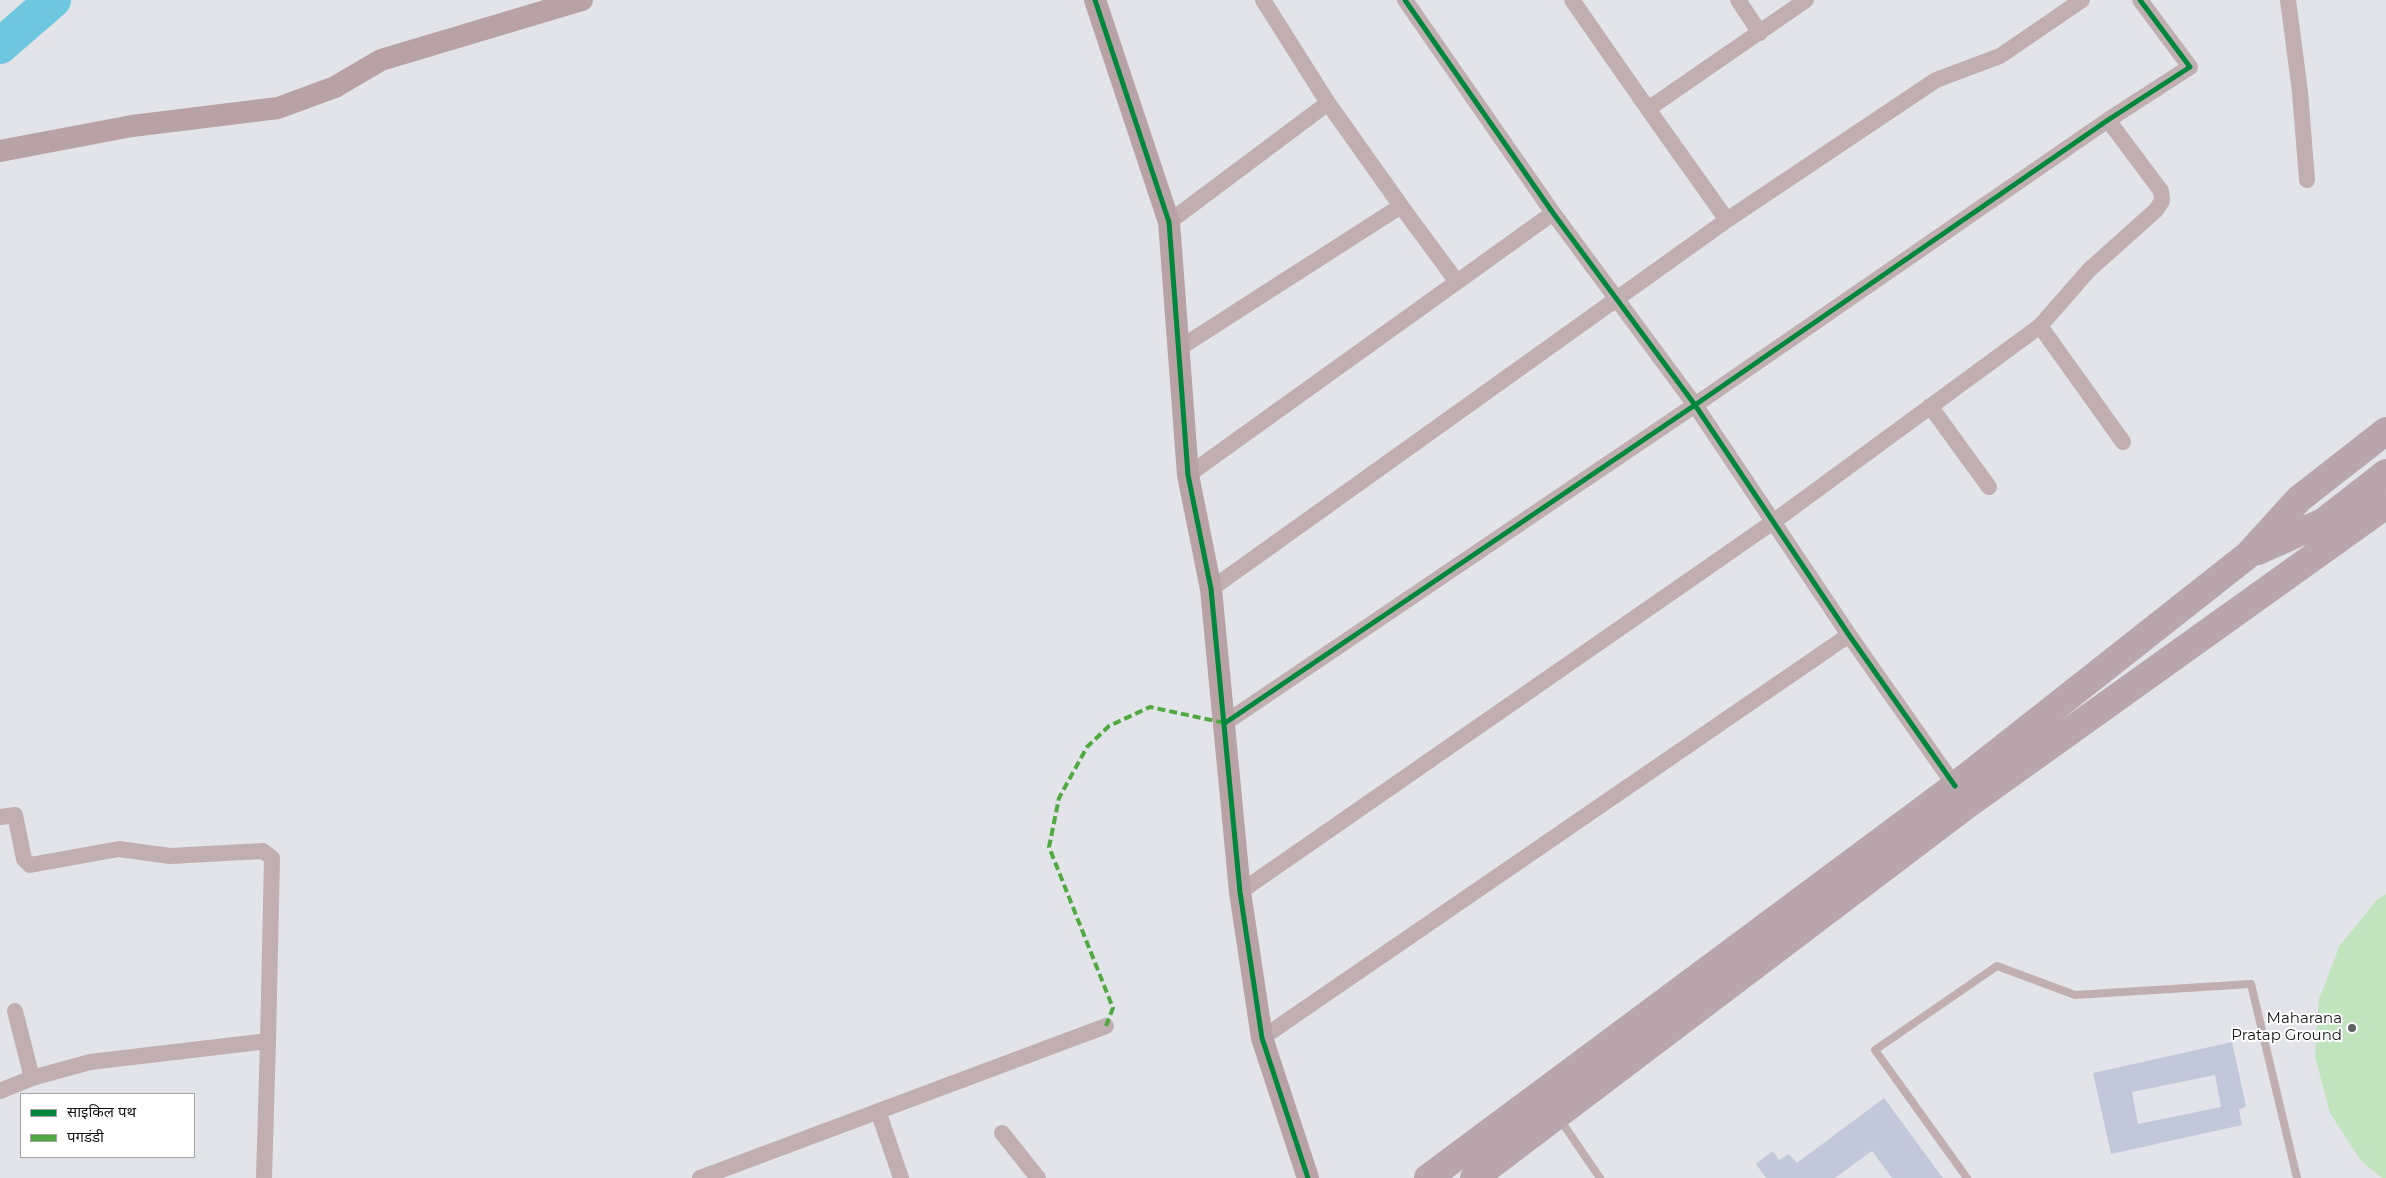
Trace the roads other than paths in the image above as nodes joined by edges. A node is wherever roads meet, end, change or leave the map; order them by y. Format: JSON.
{"nodes":[{"id":1,"x":582,"y":0,"type":"edge"},
{"id":2,"x":1095,"y":0,"type":"edge"},
{"id":3,"x":1263,"y":0,"type":"edge"},
{"id":4,"x":1405,"y":0,"type":"edge"},
{"id":5,"x":1572,"y":0,"type":"edge"},
{"id":6,"x":1738,"y":0,"type":"edge"},
{"id":7,"x":1806,"y":0,"type":"edge"},
{"id":8,"x":2082,"y":0,"type":"edge"},
{"id":9,"x":2140,"y":0,"type":"edge"},
{"id":10,"x":2288,"y":0,"type":"edge"},
{"id":11,"x":1760,"y":32,"type":"junction"},
{"id":12,"x":1328,"y":103,"type":"junction"},
{"id":13,"x":1648,"y":109,"type":"junction"},
{"id":14,"x":2108,"y":120,"type":"junction"},
{"id":15,"x":0,"y":151,"type":"edge"},
{"id":16,"x":2307,"y":180,"type":"dead end"},
{"id":17,"x":1401,"y":206,"type":"junction"},
{"id":18,"x":1553,"y":213,"type":"junction"},
{"id":19,"x":1726,"y":220,"type":"junction"},
{"id":20,"x":1169,"y":222,"type":"junction"},
{"id":21,"x":1457,"y":282,"type":"junction"},
{"id":22,"x":1617,"y":299,"type":"junction"},
{"id":23,"x":2040,"y":326,"type":"junction"},
{"id":24,"x":1178,"y":349,"type":"junction"},
{"id":25,"x":1695,"y":405,"type":"junction"},
{"id":26,"x":1930,"y":406,"type":"junction"},
{"id":27,"x":2386,"y":432,"type":"edge"},
{"id":28,"x":2123,"y":442,"type":"dead end"},
{"id":29,"x":2386,"y":473,"type":"edge"},
{"id":30,"x":1188,"y":475,"type":"junction"},
{"id":31,"x":1989,"y":487,"type":"dead end"},
{"id":32,"x":2386,"y":505,"type":"edge"},
{"id":33,"x":1773,"y":522,"type":"junction"},
{"id":34,"x":2323,"y":522,"type":"junction"},
{"id":35,"x":2248,"y":555,"type":"junction"},
{"id":36,"x":2276,"y":583,"type":"junction"},
{"id":37,"x":1211,"y":589,"type":"junction"},
{"id":38,"x":1849,"y":636,"type":"junction"},
{"id":39,"x":1225,"y":723,"type":"junction"},
{"id":40,"x":1962,"y":795,"type":"junction"},
{"id":41,"x":0,"y":817,"type":"edge"},
{"id":42,"x":1240,"y":892,"type":"junction"},
{"id":43,"x":15,"y":1011,"type":"dead end"},
{"id":44,"x":1106,"y":1026,"type":"dead end"},
{"id":45,"x":1262,"y":1038,"type":"junction"},
{"id":46,"x":268,"y":1041,"type":"junction"},
{"id":47,"x":32,"y":1078,"type":"junction"},
{"id":48,"x":0,"y":1091,"type":"edge"},
{"id":49,"x":1550,"y":1106,"type":"junction"},
{"id":50,"x":878,"y":1112,"type":"junction"},
{"id":51,"x":1002,"y":1133,"type":"dead end"},
{"id":52,"x":264,"y":1178,"type":"edge"},
{"id":53,"x":700,"y":1178,"type":"edge"},
{"id":54,"x":900,"y":1178,"type":"edge"},
{"id":55,"x":1038,"y":1178,"type":"edge"},
{"id":56,"x":1308,"y":1178,"type":"edge"},
{"id":57,"x":1428,"y":1178,"type":"edge"},
{"id":58,"x":1474,"y":1178,"type":"edge"},
{"id":59,"x":1600,"y":1178,"type":"edge"},
{"id":60,"x":1967,"y":1178,"type":"edge"},
{"id":61,"x":2297,"y":1178,"type":"edge"}],
"edges":[{"from":1,"to":15,"type":"street"},
{"from":2,"to":20,"type":"street"},
{"from":3,"to":12,"type":"street"},
{"from":4,"to":18,"type":"street"},
{"from":5,"to":13,"type":"street"},
{"from":6,"to":11,"type":"street"},
{"from":7,"to":11,"type":"street"},
{"from":8,"to":19,"type":"street"},
{"from":9,"to":14,"type":"street"},
{"from":10,"to":16,"type":"street"},
{"from":11,"to":13,"type":"street"},
{"from":12,"to":17,"type":"street"},
{"from":12,"to":20,"type":"street"},
{"from":13,"to":19,"type":"street"},
{"from":14,"to":23,"type":"street"},
{"from":14,"to":25,"type":"street"},
{"from":17,"to":21,"type":"street"},
{"from":17,"to":24,"type":"street"},
{"from":18,"to":21,"type":"street"},
{"from":18,"to":22,"type":"street"},
{"from":19,"to":22,"type":"street"},
{"from":20,"to":24,"type":"street"},
{"from":21,"to":30,"type":"street"},
{"from":22,"to":25,"type":"street"},
{"from":22,"to":37,"type":"street"},
{"from":23,"to":26,"type":"street"},
{"from":23,"to":28,"type":"street"},
{"from":24,"to":30,"type":"street"},
{"from":25,"to":33,"type":"street"},
{"from":25,"to":39,"type":"street"},
{"from":26,"to":31,"type":"street"},
{"from":26,"to":33,"type":"street"},
{"from":27,"to":35,"type":"highway"},
{"from":29,"to":34,"type":"highway"},
{"from":30,"to":37,"type":"street"},
{"from":32,"to":36,"type":"highway"},
{"from":33,"to":38,"type":"street"},
{"from":33,"to":42,"type":"street"},
{"from":34,"to":35,"type":"highway"},
{"from":34,"to":36,"type":"highway"},
{"from":35,"to":40,"type":"highway"},
{"from":36,"to":40,"type":"highway"},
{"from":37,"to":39,"type":"street"},
{"from":38,"to":40,"type":"street"},
{"from":38,"to":45,"type":"street"},
{"from":39,"to":42,"type":"street"},
{"from":40,"to":49,"type":"highway"},
{"from":41,"to":46,"type":"street"},
{"from":42,"to":45,"type":"street"},
{"from":43,"to":47,"type":"street"},
{"from":44,"to":50,"type":"street"},
{"from":45,"to":56,"type":"street"},
{"from":46,"to":47,"type":"street"},
{"from":46,"to":52,"type":"street"},
{"from":47,"to":48,"type":"street"},
{"from":49,"to":57,"type":"highway"},
{"from":49,"to":58,"type":"highway"},
{"from":49,"to":59,"type":"lane"},
{"from":50,"to":53,"type":"street"},
{"from":50,"to":54,"type":"street"},
{"from":51,"to":55,"type":"street"},
{"from":60,"to":61,"type":"lane"}]}
